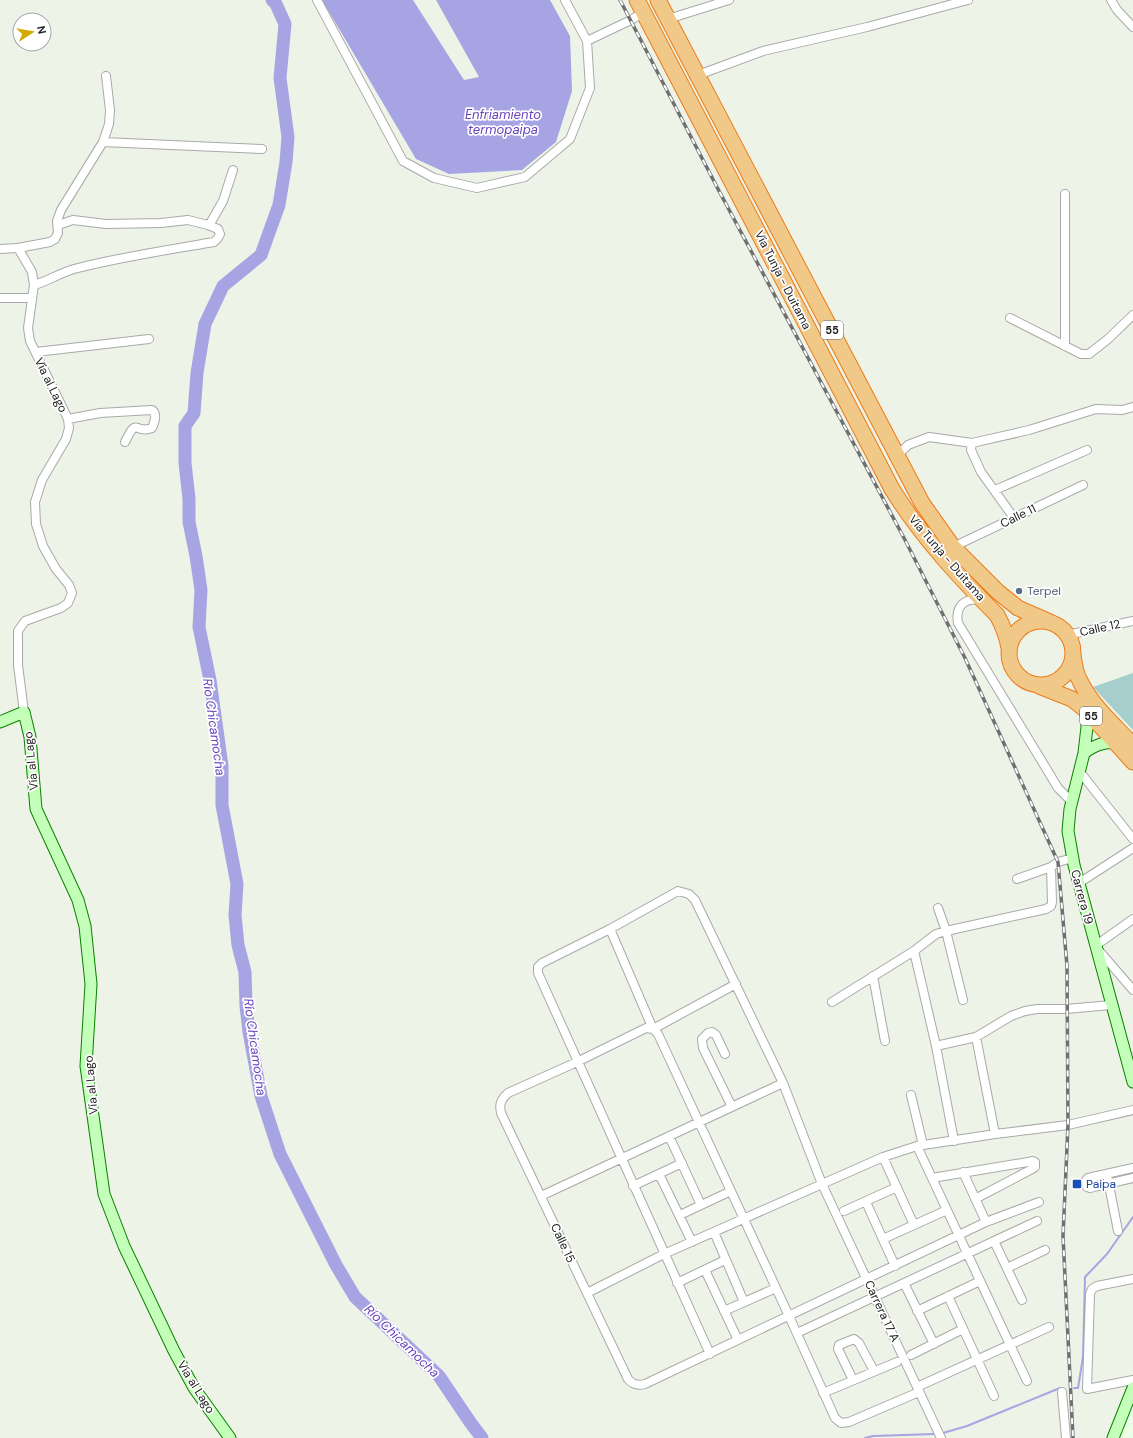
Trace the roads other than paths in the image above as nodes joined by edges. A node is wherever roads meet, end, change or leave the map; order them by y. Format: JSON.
{"nodes":[{"id":1,"x":317,"y":0,"type":"edge"},
{"id":2,"x":565,"y":0,"type":"edge"},
{"id":3,"x":658,"y":0,"type":"edge"},
{"id":4,"x":729,"y":0,"type":"edge"},
{"id":5,"x":966,"y":0,"type":"edge"},
{"id":6,"x":1111,"y":0,"type":"edge"},
{"id":7,"x":641,"y":6,"type":"edge"},
{"id":8,"x":668,"y":19,"type":"junction"},
{"id":9,"x":1133,"y":27,"type":"edge"},
{"id":10,"x":587,"y":41,"type":"junction"},
{"id":11,"x":698,"y":75,"type":"junction"},
{"id":12,"x":106,"y":76,"type":"dead end"},
{"id":13,"x":103,"y":142,"type":"junction"},
{"id":14,"x":262,"y":149,"type":"dead end"},
{"id":15,"x":233,"y":170,"type":"dead end"},
{"id":16,"x":1065,"y":194,"type":"dead end"},
{"id":17,"x":208,"y":224,"type":"junction"},
{"id":18,"x":58,"y":225,"type":"junction"},
{"id":19,"x":18,"y":248,"type":"junction"},
{"id":20,"x":0,"y":249,"type":"edge"},
{"id":21,"x":34,"y":284,"type":"junction"},
{"id":22,"x":0,"y":298,"type":"edge"},
{"id":23,"x":32,"y":298,"type":"junction"},
{"id":24,"x":1133,"y":315,"type":"edge"},
{"id":25,"x":1010,"y":318,"type":"dead end"},
{"id":26,"x":149,"y":338,"type":"dead end"},
{"id":27,"x":1065,"y":346,"type":"junction"},
{"id":28,"x":36,"y":352,"type":"junction"},
{"id":29,"x":1133,"y":407,"type":"edge"},
{"id":30,"x":68,"y":419,"type":"junction"},
{"id":31,"x":125,"y":442,"type":"dead end"},
{"id":32,"x":972,"y":443,"type":"junction"},
{"id":33,"x":1087,"y":450,"type":"dead end"},
{"id":34,"x":898,"y":455,"type":"junction"},
{"id":35,"x":1083,"y":485,"type":"dead end"},
{"id":36,"x":995,"y":490,"type":"junction"},
{"id":37,"x":1014,"y":518,"type":"junction"},
{"id":38,"x":953,"y":547,"type":"junction"},
{"id":39,"x":983,"y":600,"type":"junction"},
{"id":40,"x":1133,"y":621,"type":"edge"},
{"id":41,"x":1050,"y":622,"type":"junction"},
{"id":42,"x":1067,"y":635,"type":"junction"},
{"id":43,"x":1009,"y":648,"type":"junction"},
{"id":44,"x":1073,"y":653,"type":"junction"},
{"id":45,"x":1038,"y":685,"type":"junction"},
{"id":46,"x":1086,"y":710,"type":"junction"},
{"id":47,"x":24,"y":712,"type":"junction"},
{"id":48,"x":0,"y":722,"type":"edge"},
{"id":49,"x":1115,"y":742,"type":"junction"},
{"id":50,"x":1133,"y":745,"type":"edge"},
{"id":51,"x":1084,"y":753,"type":"junction"},
{"id":52,"x":1133,"y":762,"type":"edge"},
{"id":53,"x":1080,"y":772,"type":"junction"},
{"id":54,"x":1071,"y":802,"type":"junction"},
{"id":55,"x":1133,"y":839,"type":"edge"},
{"id":56,"x":1133,"y":848,"type":"edge"},
{"id":57,"x":1073,"y":858,"type":"junction"},
{"id":58,"x":1051,"y":867,"type":"junction"},
{"id":59,"x":1017,"y":879,"type":"dead end"},
{"id":60,"x":1079,"y":883,"type":"junction"},
{"id":61,"x":938,"y":908,"type":"dead end"},
{"id":62,"x":1133,"y":918,"type":"edge"},
{"id":63,"x":610,"y":929,"type":"junction"},
{"id":64,"x":946,"y":931,"type":"junction"},
{"id":65,"x":1095,"y":946,"type":"junction"},
{"id":66,"x":914,"y":951,"type":"junction"},
{"id":67,"x":873,"y":976,"type":"junction"},
{"id":68,"x":1129,"y":980,"type":"edge"},
{"id":69,"x":736,"y":984,"type":"junction"},
{"id":70,"x":1133,"y":990,"type":"edge"},
{"id":71,"x":963,"y":1000,"type":"dead end"},
{"id":72,"x":832,"y":1002,"type":"dead end"},
{"id":73,"x":1111,"y":1005,"type":"junction"},
{"id":74,"x":653,"y":1029,"type":"junction"},
{"id":75,"x":976,"y":1037,"type":"junction"},
{"id":76,"x":885,"y":1041,"type":"dead end"},
{"id":77,"x":936,"y":1046,"type":"junction"},
{"id":78,"x":725,"y":1054,"type":"dead end"},
{"id":79,"x":577,"y":1062,"type":"junction"},
{"id":80,"x":1133,"y":1082,"type":"edge"},
{"id":81,"x":783,"y":1083,"type":"junction"},
{"id":82,"x":911,"y":1095,"type":"dead end"},
{"id":83,"x":732,"y":1107,"type":"junction"},
{"id":84,"x":1133,"y":1110,"type":"edge"},
{"id":85,"x":699,"y":1122,"type":"junction"},
{"id":86,"x":995,"y":1134,"type":"junction"},
{"id":87,"x":669,"y":1136,"type":"junction"},
{"id":88,"x":954,"y":1141,"type":"junction"},
{"id":89,"x":920,"y":1146,"type":"junction"},
{"id":90,"x":883,"y":1157,"type":"junction"},
{"id":91,"x":621,"y":1159,"type":"junction"},
{"id":92,"x":682,"y":1163,"type":"junction"},
{"id":93,"x":1133,"y":1168,"type":"edge"},
{"id":94,"x":963,"y":1172,"type":"junction"},
{"id":95,"x":660,"y":1174,"type":"junction"},
{"id":96,"x":1107,"y":1174,"type":"junction"},
{"id":97,"x":932,"y":1178,"type":"junction"},
{"id":98,"x":1133,"y":1178,"type":"edge"},
{"id":99,"x":822,"y":1184,"type":"junction"},
{"id":100,"x":1109,"y":1184,"type":"junction"},
{"id":101,"x":633,"y":1186,"type":"junction"},
{"id":102,"x":897,"y":1187,"type":"junction"},
{"id":103,"x":731,"y":1191,"type":"junction"},
{"id":104,"x":541,"y":1196,"type":"junction"},
{"id":105,"x":975,"y":1199,"type":"junction"},
{"id":106,"x":866,"y":1202,"type":"junction"},
{"id":107,"x":1039,"y":1202,"type":"dead end"},
{"id":108,"x":701,"y":1205,"type":"junction"},
{"id":109,"x":947,"y":1210,"type":"junction"},
{"id":110,"x":844,"y":1211,"type":"dead end"},
{"id":111,"x":680,"y":1215,"type":"junction"},
{"id":112,"x":744,"y":1219,"type":"junction"},
{"id":113,"x":1037,"y":1221,"type":"dead end"},
{"id":114,"x":986,"y":1222,"type":"junction"},
{"id":115,"x":914,"y":1225,"type":"junction"},
{"id":116,"x":1118,"y":1231,"type":"dead end"},
{"id":117,"x":714,"y":1232,"type":"junction"},
{"id":118,"x":959,"y":1235,"type":"junction"},
{"id":119,"x":883,"y":1239,"type":"junction"},
{"id":120,"x":994,"y":1241,"type":"junction"},
{"id":121,"x":692,"y":1242,"type":"junction"},
{"id":122,"x":1045,"y":1250,"type":"dead end"},
{"id":123,"x":968,"y":1253,"type":"junction"},
{"id":124,"x":664,"y":1254,"type":"junction"},
{"id":125,"x":726,"y":1260,"type":"junction"},
{"id":126,"x":895,"y":1266,"type":"junction"},
{"id":127,"x":1007,"y":1268,"type":"junction"},
{"id":128,"x":705,"y":1270,"type":"junction"},
{"id":129,"x":867,"y":1279,"type":"junction"},
{"id":130,"x":1133,"y":1279,"type":"edge"},
{"id":131,"x":980,"y":1281,"type":"junction"},
{"id":132,"x":677,"y":1283,"type":"junction"},
{"id":133,"x":904,"y":1283,"type":"junction"},
{"id":134,"x":776,"y":1288,"type":"junction"},
{"id":135,"x":587,"y":1293,"type":"junction"},
{"id":136,"x":948,"y":1296,"type":"junction"},
{"id":137,"x":875,"y":1297,"type":"junction"},
{"id":138,"x":1022,"y":1300,"type":"dead end"},
{"id":139,"x":744,"y":1302,"type":"junction"},
{"id":140,"x":724,"y":1311,"type":"junction"},
{"id":141,"x":918,"y":1311,"type":"junction"},
{"id":142,"x":789,"y":1316,"type":"junction"},
{"id":143,"x":1049,"y":1327,"type":"dead end"},
{"id":144,"x":963,"y":1329,"type":"junction"},
{"id":145,"x":797,"y":1333,"type":"junction"},
{"id":146,"x":738,"y":1340,"type":"junction"},
{"id":147,"x":934,"y":1344,"type":"junction"},
{"id":148,"x":1010,"y":1344,"type":"junction"},
{"id":149,"x":710,"y":1354,"type":"junction"},
{"id":150,"x":912,"y":1355,"type":"dead end"},
{"id":151,"x":977,"y":1359,"type":"junction"},
{"id":152,"x":896,"y":1362,"type":"dead end"},
{"id":153,"x":874,"y":1371,"type":"junction"},
{"id":154,"x":853,"y":1380,"type":"junction"},
{"id":155,"x":1133,"y":1380,"type":"edge"},
{"id":156,"x":1027,"y":1381,"type":"dead end"},
{"id":157,"x":1133,"y":1388,"type":"edge"},
{"id":158,"x":918,"y":1389,"type":"junction"},
{"id":159,"x":1062,"y":1392,"type":"dead end"},
{"id":160,"x":824,"y":1393,"type":"junction"},
{"id":161,"x":994,"y":1396,"type":"dead end"},
{"id":162,"x":230,"y":1438,"type":"edge"},
{"id":163,"x":942,"y":1438,"type":"edge"},
{"id":164,"x":1066,"y":1438,"type":"edge"},
{"id":165,"x":1113,"y":1438,"type":"edge"}],
"edges":[{"from":1,"to":10,"type":"street"},
{"from":2,"to":10,"type":"street"},
{"from":3,"to":8,"type":"highway","name":"Vía Tunja - Duitama","number":"55"},
{"from":4,"to":8,"type":"street"},
{"from":5,"to":11,"type":"street"},
{"from":6,"to":9,"type":"street"},
{"from":7,"to":10,"type":"street"},
{"from":7,"to":39,"type":"highway","name":"Vía Tunja - Duitama","number":"55"},
{"from":8,"to":11,"type":"highway","name":"Vía Tunja - Duitama","number":"55"},
{"from":11,"to":34,"type":"highway","name":"Vía Tunja - Duitama","number":"55"},
{"from":12,"to":13,"type":"street"},
{"from":13,"to":14,"type":"street"},
{"from":13,"to":18,"type":"street"},
{"from":15,"to":17,"type":"street"},
{"from":16,"to":27,"type":"street"},
{"from":17,"to":18,"type":"street"},
{"from":17,"to":21,"type":"street"},
{"from":18,"to":19,"type":"street"},
{"from":19,"to":20,"type":"street"},
{"from":19,"to":21,"type":"street","name":"Vía al Lago"},
{"from":21,"to":23,"type":"street","name":"Vía al Lago"},
{"from":22,"to":23,"type":"street"},
{"from":23,"to":28,"type":"street","name":"Vía al Lago"},
{"from":24,"to":27,"type":"street"},
{"from":25,"to":27,"type":"street"},
{"from":26,"to":28,"type":"street"},
{"from":28,"to":30,"type":"street","name":"Vía al Lago"},
{"from":29,"to":32,"type":"street"},
{"from":30,"to":31,"type":"street"},
{"from":30,"to":47,"type":"street","name":"Vía al Lago"},
{"from":32,"to":34,"type":"street"},
{"from":32,"to":36,"type":"street"},
{"from":33,"to":36,"type":"street"},
{"from":34,"to":38,"type":"highway","name":"Vía Tunja - Duitama","number":"55"},
{"from":35,"to":37,"type":"street","name":"Calle 11"},
{"from":36,"to":37,"type":"street"},
{"from":37,"to":38,"type":"street","name":"Calle 11"},
{"from":38,"to":41,"type":"highway","name":"Vía Tunja - Duitama","number":"55"},
{"from":39,"to":43,"type":"highway","name":"Vía Tunja - Duitama","number":"55"},
{"from":39,"to":54,"type":"street"},
{"from":40,"to":42,"type":"street","name":"Calle 12"},
{"from":41,"to":42,"type":"highway","number":"55"},
{"from":41,"to":43,"type":"highway"},
{"from":42,"to":44,"type":"highway","number":"55"},
{"from":43,"to":45,"type":"highway","number":"55"},
{"from":44,"to":45,"type":"highway"},
{"from":44,"to":50,"type":"highway","number":"55"},
{"from":45,"to":46,"type":"highway","number":"55"},
{"from":46,"to":49,"type":"highway","number":"55"},
{"from":46,"to":51,"type":"street","name":"Carrera 19"},
{"from":47,"to":48,"type":"street","name":"Vía al Lago"},
{"from":47,"to":162,"type":"street","name":"Vía al Lago"},
{"from":49,"to":51,"type":"street"},
{"from":49,"to":52,"type":"highway","number":"55"},
{"from":51,"to":53,"type":"street","name":"Carrera 19"},
{"from":53,"to":54,"type":"street","name":"Carrera 19"},
{"from":53,"to":55,"type":"street"},
{"from":54,"to":57,"type":"street","name":"Carrera 19"},
{"from":56,"to":60,"type":"street"},
{"from":57,"to":58,"type":"street"},
{"from":57,"to":60,"type":"street","name":"Carrera 19"},
{"from":58,"to":59,"type":"street"},
{"from":58,"to":64,"type":"street"},
{"from":60,"to":65,"type":"street","name":"Carrera 19"},
{"from":61,"to":64,"type":"street"},
{"from":62,"to":65,"type":"street"},
{"from":63,"to":69,"type":"street","name":"Carrera 17 A"},
{"from":63,"to":74,"type":"street"},
{"from":63,"to":79,"type":"street"},
{"from":64,"to":66,"type":"street"},
{"from":64,"to":71,"type":"street"},
{"from":65,"to":68,"type":"street"},
{"from":65,"to":73,"type":"street","name":"Carrera 19"},
{"from":66,"to":67,"type":"street"},
{"from":66,"to":77,"type":"street"},
{"from":67,"to":72,"type":"street"},
{"from":67,"to":76,"type":"street"},
{"from":68,"to":70,"type":"street"},
{"from":69,"to":74,"type":"street"},
{"from":69,"to":81,"type":"street","name":"Carrera 17 A"},
{"from":73,"to":75,"type":"street"},
{"from":73,"to":80,"type":"street","name":"Carrera 19"},
{"from":74,"to":79,"type":"street"},
{"from":74,"to":85,"type":"street"},
{"from":75,"to":77,"type":"street"},
{"from":75,"to":86,"type":"street"},
{"from":77,"to":88,"type":"street"},
{"from":78,"to":83,"type":"street"},
{"from":79,"to":91,"type":"street"},
{"from":79,"to":104,"type":"street","name":"Calle 15"},
{"from":81,"to":83,"type":"street"},
{"from":81,"to":99,"type":"street","name":"Carrera 17 A"},
{"from":82,"to":89,"type":"street"},
{"from":83,"to":85,"type":"street"},
{"from":84,"to":86,"type":"street"},
{"from":85,"to":87,"type":"street"},
{"from":85,"to":103,"type":"street"},
{"from":86,"to":88,"type":"street"},
{"from":87,"to":91,"type":"street"},
{"from":87,"to":92,"type":"street"},
{"from":88,"to":89,"type":"street"},
{"from":89,"to":90,"type":"street"},
{"from":89,"to":97,"type":"street"},
{"from":90,"to":99,"type":"street"},
{"from":90,"to":102,"type":"street"},
{"from":91,"to":101,"type":"street"},
{"from":91,"to":104,"type":"street"},
{"from":92,"to":95,"type":"street"},
{"from":92,"to":108,"type":"street"},
{"from":93,"to":96,"type":"street"},
{"from":94,"to":97,"type":"street"},
{"from":94,"to":105,"type":"street"},
{"from":94,"to":105,"type":"street"},
{"from":95,"to":101,"type":"street"},
{"from":95,"to":111,"type":"street"},
{"from":96,"to":100,"type":"street"},
{"from":96,"to":100,"type":"street"},
{"from":97,"to":109,"type":"street"},
{"from":98,"to":100,"type":"street"},
{"from":99,"to":112,"type":"street"},
{"from":99,"to":129,"type":"street","name":"Carrera 17 A"},
{"from":100,"to":116,"type":"street"},
{"from":101,"to":124,"type":"street"},
{"from":102,"to":106,"type":"street"},
{"from":102,"to":115,"type":"street"},
{"from":103,"to":108,"type":"street"},
{"from":103,"to":112,"type":"street"},
{"from":104,"to":135,"type":"street","name":"Calle 15"},
{"from":105,"to":114,"type":"street"},
{"from":106,"to":110,"type":"street"},
{"from":106,"to":119,"type":"street"},
{"from":107,"to":114,"type":"street"},
{"from":108,"to":111,"type":"street"},
{"from":109,"to":115,"type":"street"},
{"from":109,"to":118,"type":"street"},
{"from":111,"to":121,"type":"street"},
{"from":112,"to":117,"type":"street"},
{"from":112,"to":134,"type":"street"},
{"from":113,"to":120,"type":"street"},
{"from":114,"to":118,"type":"street"},
{"from":115,"to":119,"type":"street"},
{"from":117,"to":121,"type":"street"},
{"from":117,"to":125,"type":"street"},
{"from":118,"to":123,"type":"street"},
{"from":118,"to":126,"type":"street"},
{"from":119,"to":126,"type":"street"},
{"from":120,"to":123,"type":"street"},
{"from":120,"to":127,"type":"street"},
{"from":121,"to":124,"type":"street"},
{"from":122,"to":127,"type":"street"},
{"from":123,"to":131,"type":"street"},
{"from":123,"to":133,"type":"street"},
{"from":124,"to":132,"type":"street"},
{"from":124,"to":135,"type":"street"},
{"from":125,"to":128,"type":"street"},
{"from":125,"to":139,"type":"street"},
{"from":126,"to":129,"type":"street"},
{"from":127,"to":138,"type":"street"},
{"from":128,"to":132,"type":"street"},
{"from":128,"to":140,"type":"street"},
{"from":129,"to":137,"type":"street","name":"Carrera 17 A"},
{"from":129,"to":142,"type":"street"},
{"from":130,"to":155,"type":"street"},
{"from":131,"to":136,"type":"street"},
{"from":131,"to":148,"type":"street"},
{"from":132,"to":149,"type":"street"},
{"from":133,"to":137,"type":"street"},
{"from":133,"to":141,"type":"street"},
{"from":134,"to":139,"type":"street"},
{"from":134,"to":142,"type":"street"},
{"from":135,"to":149,"type":"street","name":"Calle 15"},
{"from":136,"to":141,"type":"street"},
{"from":136,"to":144,"type":"street"},
{"from":137,"to":145,"type":"street"},
{"from":137,"to":158,"type":"street","name":"Carrera 17 A"},
{"from":139,"to":140,"type":"street"},
{"from":140,"to":146,"type":"street"},
{"from":141,"to":147,"type":"street"},
{"from":142,"to":145,"type":"street"},
{"from":142,"to":146,"type":"street"},
{"from":143,"to":148,"type":"street"},
{"from":144,"to":147,"type":"street"},
{"from":144,"to":151,"type":"street"},
{"from":145,"to":160,"type":"street"},
{"from":146,"to":149,"type":"street"},
{"from":147,"to":150,"type":"street"},
{"from":148,"to":151,"type":"street"},
{"from":148,"to":156,"type":"street"},
{"from":151,"to":158,"type":"street"},
{"from":151,"to":161,"type":"street"},
{"from":152,"to":153,"type":"street"},
{"from":153,"to":154,"type":"street"},
{"from":153,"to":154,"type":"street"},
{"from":154,"to":160,"type":"street"},
{"from":157,"to":165,"type":"street"},
{"from":158,"to":160,"type":"street"},
{"from":158,"to":163,"type":"street","name":"Carrera 17 A"},
{"from":159,"to":164,"type":"street"}]}
